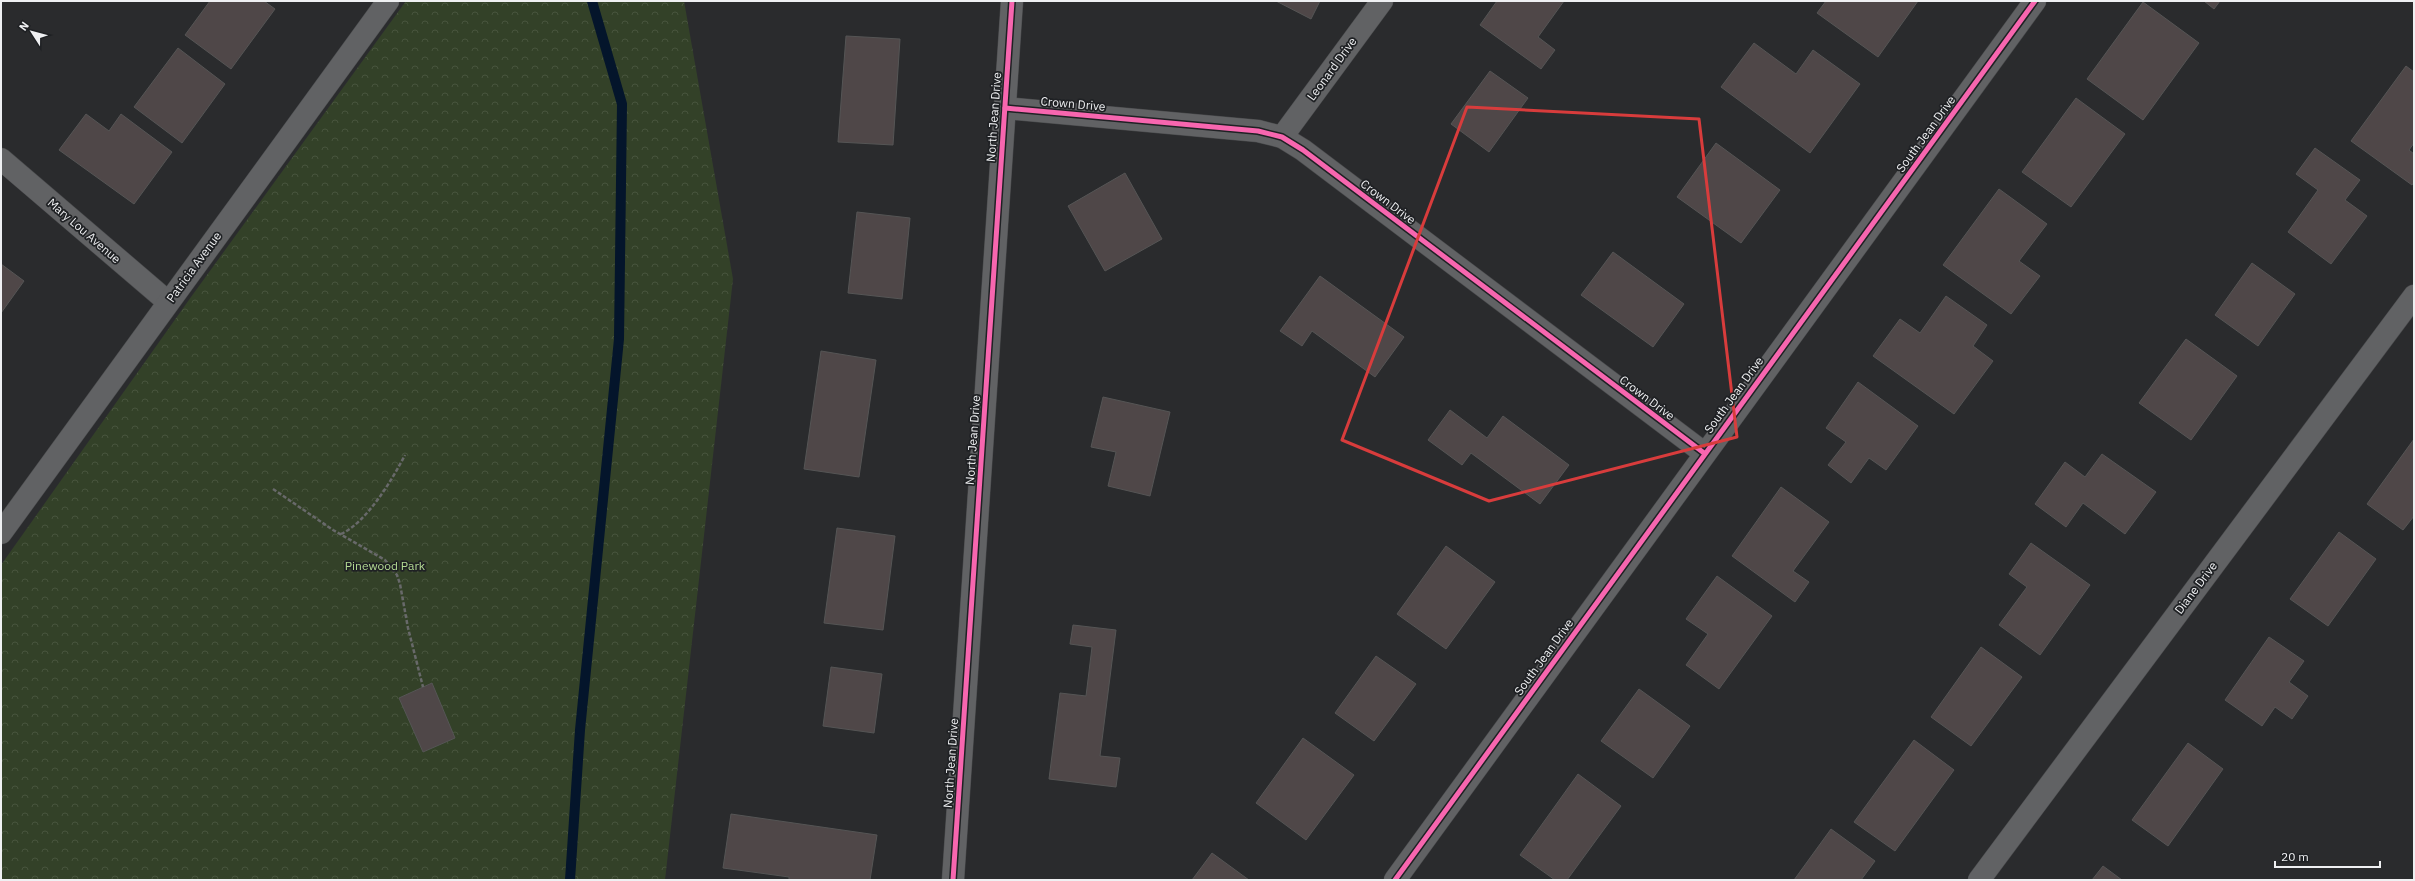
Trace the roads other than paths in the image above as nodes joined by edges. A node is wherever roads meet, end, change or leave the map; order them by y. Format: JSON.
{"nodes":[{"id":1,"x":388,"y":1,"type":"edge"},
{"id":2,"x":1012,"y":1,"type":"edge"},
{"id":3,"x":1382,"y":1,"type":"edge"},
{"id":4,"x":2035,"y":1,"type":"edge"},
{"id":5,"x":1005,"y":108,"type":"junction"},
{"id":6,"x":1282,"y":137,"type":"junction"},
{"id":7,"x":1,"y":159,"type":"edge"},
{"id":8,"x":2414,"y":296,"type":"edge"},
{"id":9,"x":168,"y":302,"type":"junction"},
{"id":10,"x":1704,"y":453,"type":"junction"},
{"id":11,"x":1,"y":533,"type":"edge"},
{"id":12,"x":953,"y":880,"type":"edge"},
{"id":13,"x":1395,"y":880,"type":"edge"},
{"id":14,"x":1979,"y":880,"type":"edge"}],
"edges":[{"from":1,"to":9,"type":"street","name":"Patricia Avenue"},
{"from":2,"to":5,"type":"street","name":"North Jean Drive"},
{"from":3,"to":6,"type":"street","name":"Leonard Drive"},
{"from":4,"to":10,"type":"street","name":"South Jean Drive"},
{"from":5,"to":6,"type":"street","name":"Crown Drive"},
{"from":5,"to":12,"type":"street","name":"North Jean Drive"},
{"from":6,"to":10,"type":"street","name":"Crown Drive"},
{"from":7,"to":9,"type":"street","name":"Mary Lou Avenue"},
{"from":8,"to":14,"type":"street","name":"Diane Drive"},
{"from":9,"to":11,"type":"street","name":"Patricia Avenue"},
{"from":10,"to":13,"type":"street","name":"South Jean Drive"}]}
